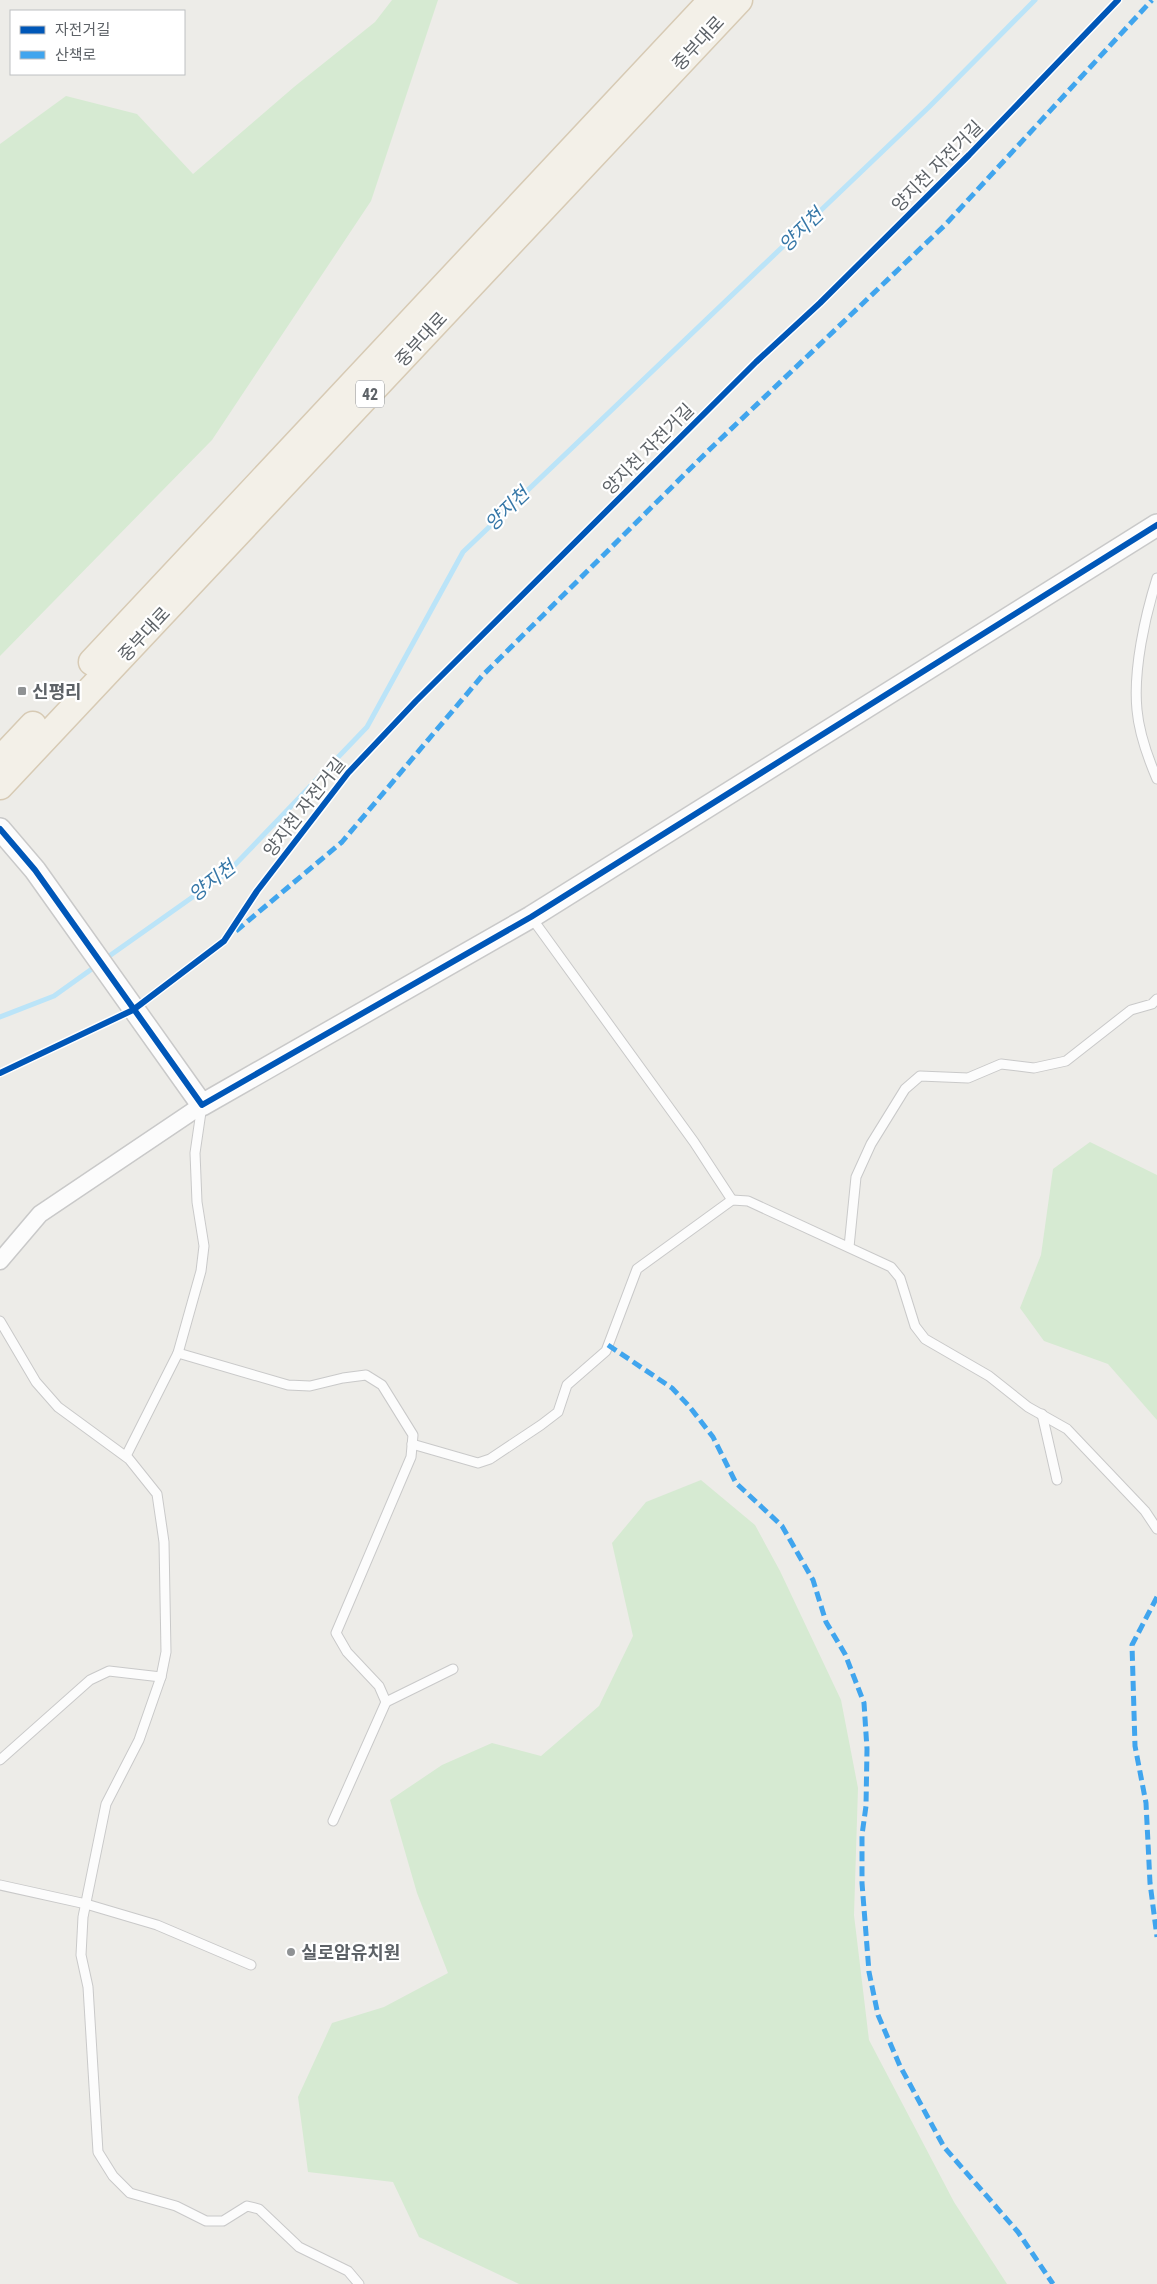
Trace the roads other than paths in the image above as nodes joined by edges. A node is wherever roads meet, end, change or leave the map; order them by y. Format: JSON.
{"nodes":[{"id":1,"x":712,"y":0,"type":"edge"},
{"id":2,"x":739,"y":0,"type":"edge"},
{"id":3,"x":1157,"y":525,"type":"edge"},
{"id":4,"x":1157,"y":578,"type":"edge"},
{"id":5,"x":0,"y":760,"type":"edge"},
{"id":6,"x":1157,"y":779,"type":"edge"},
{"id":7,"x":0,"y":786,"type":"edge"},
{"id":8,"x":0,"y":829,"type":"edge"},
{"id":9,"x":530,"y":917,"type":"junction"},
{"id":10,"x":1157,"y":999,"type":"edge"},
{"id":11,"x":202,"y":1105,"type":"junction"},
{"id":12,"x":732,"y":1200,"type":"junction"},
{"id":13,"x":849,"y":1247,"type":"junction"},
{"id":14,"x":0,"y":1261,"type":"edge"},
{"id":15,"x":0,"y":1321,"type":"edge"},
{"id":16,"x":178,"y":1353,"type":"junction"},
{"id":17,"x":1042,"y":1414,"type":"junction"},
{"id":18,"x":412,"y":1444,"type":"junction"},
{"id":19,"x":126,"y":1456,"type":"junction"},
{"id":20,"x":1057,"y":1480,"type":"dead end"},
{"id":21,"x":1157,"y":1529,"type":"edge"},
{"id":22,"x":453,"y":1669,"type":"dead end"},
{"id":23,"x":161,"y":1677,"type":"junction"},
{"id":24,"x":386,"y":1702,"type":"junction"},
{"id":25,"x":0,"y":1760,"type":"edge"},
{"id":26,"x":332,"y":1821,"type":"dead end"},
{"id":27,"x":0,"y":1884,"type":"edge"},
{"id":28,"x":86,"y":1904,"type":"junction"},
{"id":29,"x":250,"y":1965,"type":"dead end"},
{"id":30,"x":359,"y":2284,"type":"edge"}],
"edges":[{"from":1,"to":5,"type":"main road","name":"중부대로","number":"42"},
{"from":2,"to":7,"type":"main road","name":"중부대로","number":"42"},
{"from":3,"to":9,"type":"street"},
{"from":4,"to":6,"type":"lane"},
{"from":8,"to":11,"type":"street"},
{"from":9,"to":11,"type":"street"},
{"from":9,"to":12,"type":"lane"},
{"from":10,"to":13,"type":"lane"},
{"from":11,"to":14,"type":"street"},
{"from":11,"to":16,"type":"lane"},
{"from":12,"to":13,"type":"lane"},
{"from":12,"to":18,"type":"lane"},
{"from":13,"to":17,"type":"lane"},
{"from":15,"to":19,"type":"lane"},
{"from":16,"to":18,"type":"lane"},
{"from":16,"to":19,"type":"lane"},
{"from":17,"to":20,"type":"lane"},
{"from":17,"to":21,"type":"lane"},
{"from":18,"to":24,"type":"lane"},
{"from":19,"to":23,"type":"lane"},
{"from":22,"to":24,"type":"lane"},
{"from":23,"to":25,"type":"lane"},
{"from":23,"to":28,"type":"lane"},
{"from":24,"to":26,"type":"lane"},
{"from":27,"to":28,"type":"lane"},
{"from":28,"to":29,"type":"lane"},
{"from":28,"to":30,"type":"lane"}]}
